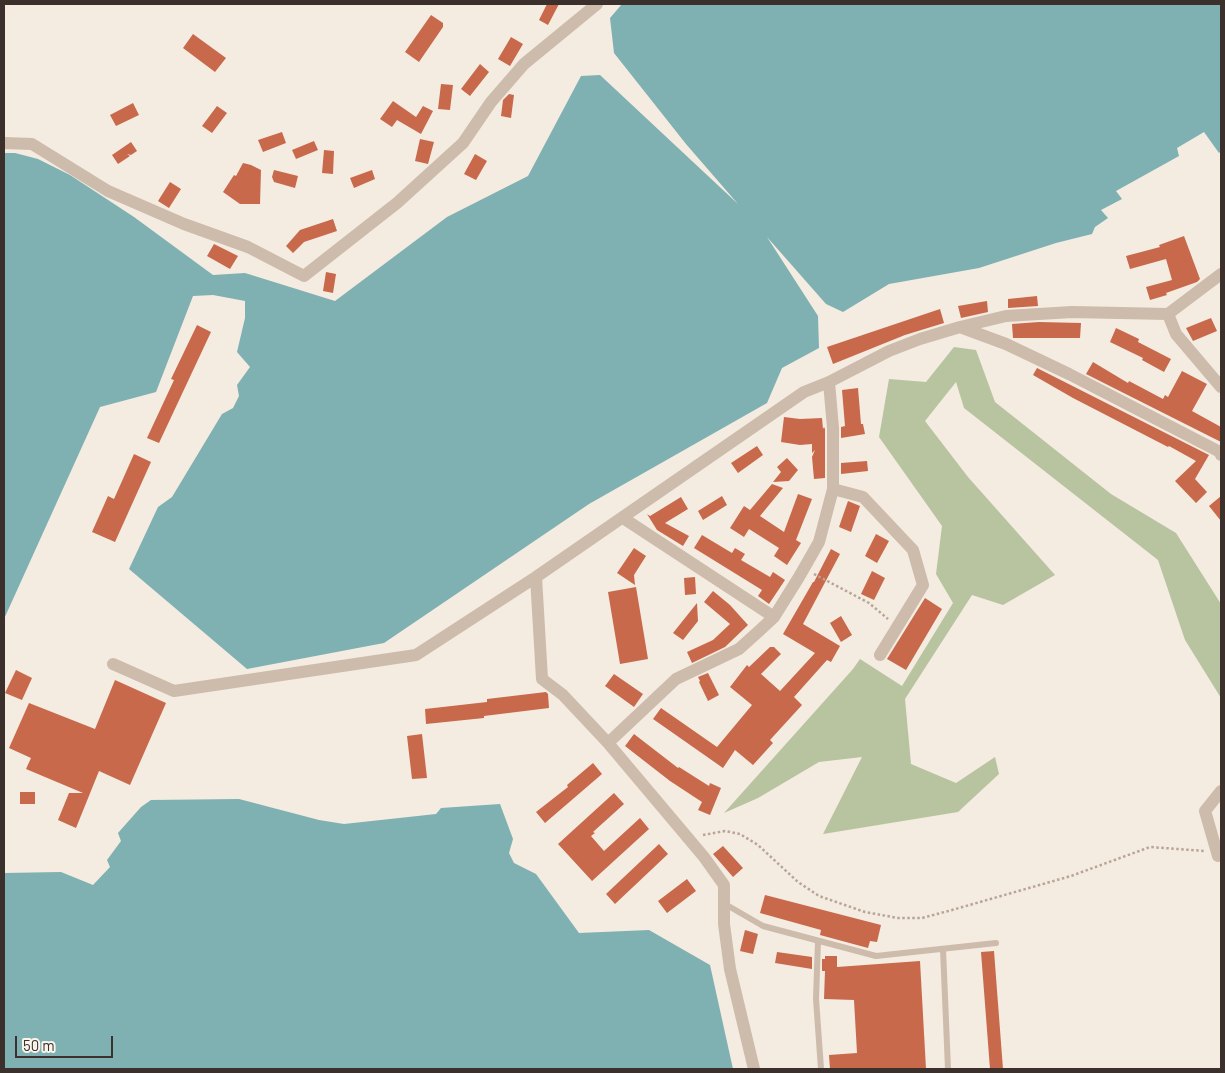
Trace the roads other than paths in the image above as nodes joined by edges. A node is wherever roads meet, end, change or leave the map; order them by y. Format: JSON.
{"nodes":[{"id":1,"x":597,"y":4,"type":"edge"},
{"id":2,"x":4,"y":143,"type":"edge"},
{"id":3,"x":1221,"y":274,"type":"edge"},
{"id":4,"x":1168,"y":314,"type":"junction"},
{"id":5,"x":960,"y":327,"type":"junction"},
{"id":6,"x":829,"y":382,"type":"junction"},
{"id":7,"x":1221,"y":387,"type":"edge"},
{"id":8,"x":1221,"y":455,"type":"edge"},
{"id":9,"x":833,"y":489,"type":"junction"},
{"id":10,"x":622,"y":518,"type":"junction"},
{"id":11,"x":536,"y":577,"type":"junction"},
{"id":12,"x":774,"y":617,"type":"junction"},
{"id":13,"x":880,"y":655,"type":"dead end"},
{"id":14,"x":113,"y":664,"type":"dead end"},
{"id":15,"x":608,"y":743,"type":"junction"},
{"id":16,"x":1221,"y":791,"type":"edge"},
{"id":17,"x":1218,"y":856,"type":"road end"},
{"id":18,"x":724,"y":903,"type":"junction"},
{"id":19,"x":818,"y":941,"type":"junction"},
{"id":20,"x":996,"y":943,"type":"dead end"},
{"id":21,"x":943,"y":949,"type":"junction"},
{"id":22,"x":754,"y":1069,"type":"edge"},
{"id":23,"x":821,"y":1069,"type":"edge"},
{"id":24,"x":948,"y":1069,"type":"edge"}],
"edges":[{"from":1,"to":2,"type":"street"},
{"from":3,"to":4,"type":"street"},
{"from":4,"to":5,"type":"street"},
{"from":4,"to":7,"type":"street"},
{"from":5,"to":6,"type":"street"},
{"from":5,"to":8,"type":"street"},
{"from":6,"to":9,"type":"street"},
{"from":6,"to":10,"type":"street"},
{"from":9,"to":12,"type":"street"},
{"from":9,"to":13,"type":"street"},
{"from":10,"to":11,"type":"street"},
{"from":10,"to":12,"type":"street"},
{"from":11,"to":14,"type":"street"},
{"from":11,"to":15,"type":"street"},
{"from":12,"to":15,"type":"street"},
{"from":15,"to":18,"type":"street"},
{"from":16,"to":17,"type":"street"},
{"from":18,"to":19,"type":"lane"},
{"from":18,"to":22,"type":"street"},
{"from":19,"to":21,"type":"lane"},
{"from":19,"to":23,"type":"lane"},
{"from":20,"to":21,"type":"lane"},
{"from":21,"to":24,"type":"lane"}]}
